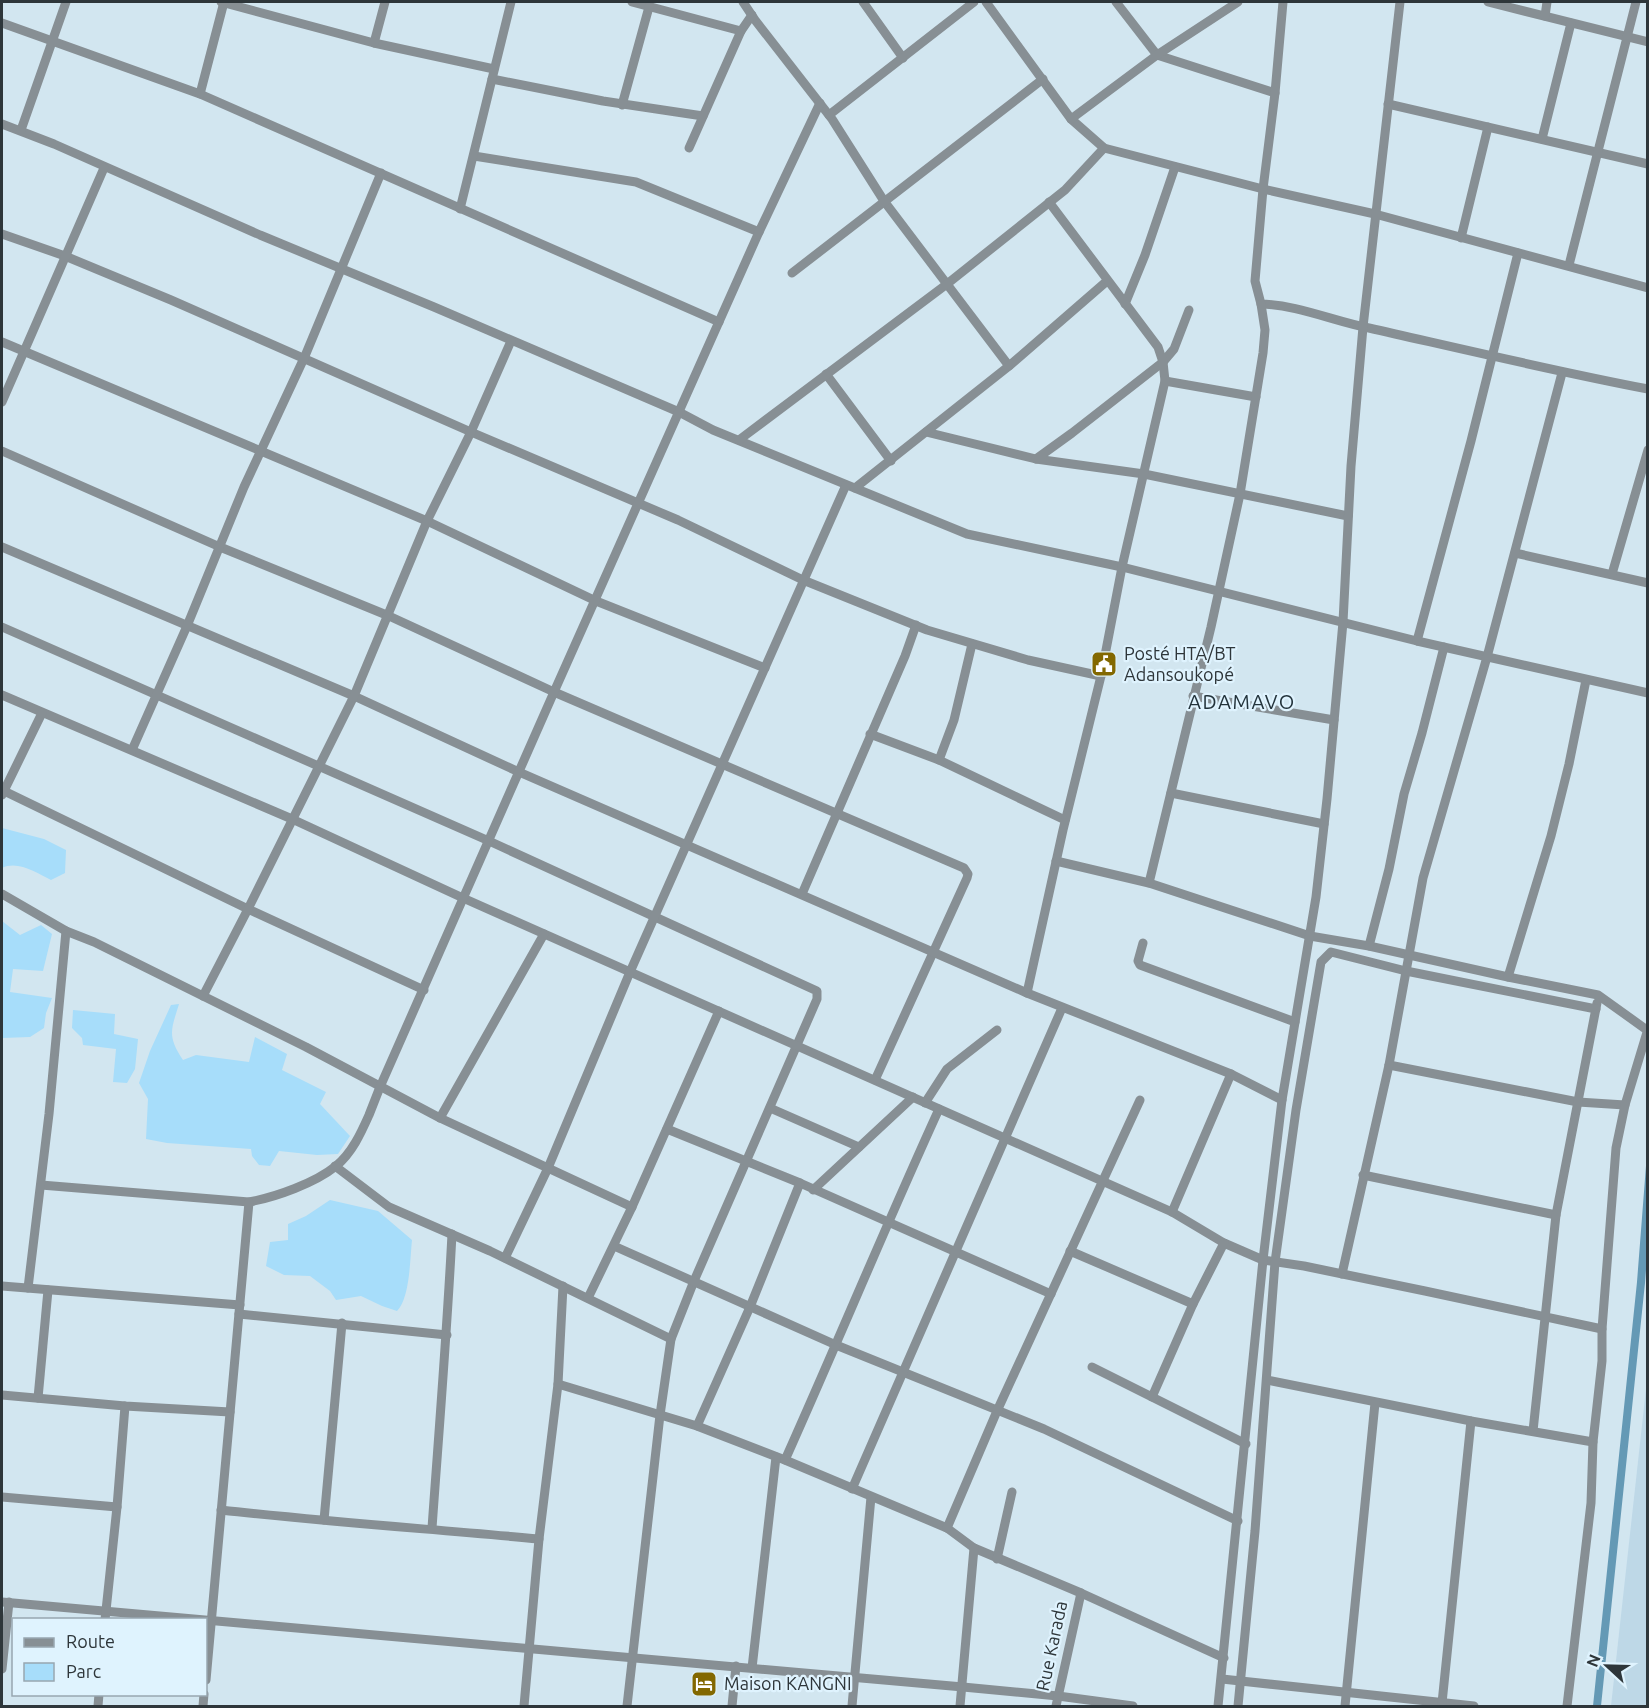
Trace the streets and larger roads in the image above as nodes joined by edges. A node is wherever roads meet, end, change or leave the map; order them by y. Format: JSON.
{"nodes":[{"id":1,"x":66,"y":2,"type":"edge"},
{"id":2,"x":223,"y":2,"type":"edge"},
{"id":3,"x":385,"y":2,"type":"edge"},
{"id":4,"x":511,"y":2,"type":"edge"},
{"id":5,"x":632,"y":2,"type":"edge"},
{"id":6,"x":743,"y":2,"type":"edge"},
{"id":7,"x":862,"y":2,"type":"edge"},
{"id":8,"x":974,"y":2,"type":"edge"},
{"id":9,"x":986,"y":2,"type":"edge"},
{"id":10,"x":1116,"y":2,"type":"edge"},
{"id":11,"x":1238,"y":2,"type":"edge"},
{"id":12,"x":1283,"y":2,"type":"edge"},
{"id":13,"x":1400,"y":2,"type":"edge"},
{"id":14,"x":1488,"y":2,"type":"edge"},
{"id":15,"x":1547,"y":2,"type":"edge"},
{"id":16,"x":1636,"y":2,"type":"edge"},
{"id":17,"x":649,"y":7,"type":"junction"},
{"id":18,"x":752,"y":15,"type":"junction"},
{"id":19,"x":1545,"y":16,"type":"junction"},
{"id":20,"x":2,"y":23,"type":"edge"},
{"id":21,"x":1571,"y":23,"type":"junction"},
{"id":22,"x":741,"y":31,"type":"junction"},
{"id":23,"x":1627,"y":36,"type":"junction"},
{"id":24,"x":52,"y":41,"type":"junction"},
{"id":25,"x":1647,"y":42,"type":"edge"},
{"id":26,"x":374,"y":43,"type":"junction"},
{"id":27,"x":1157,"y":54,"type":"junction"},
{"id":28,"x":903,"y":58,"type":"junction"},
{"id":29,"x":494,"y":69,"type":"junction"},
{"id":30,"x":492,"y":79,"type":"junction"},
{"id":31,"x":1042,"y":79,"type":"junction"},
{"id":32,"x":1275,"y":93,"type":"junction"},
{"id":33,"x":200,"y":94,"type":"junction"},
{"id":34,"x":820,"y":103,"type":"junction"},
{"id":35,"x":1388,"y":104,"type":"junction"},
{"id":36,"x":622,"y":105,"type":"junction"},
{"id":37,"x":829,"y":115,"type":"junction"},
{"id":38,"x":703,"y":116,"type":"junction"},
{"id":39,"x":1071,"y":120,"type":"junction"},
{"id":40,"x":2,"y":124,"type":"edge"},
{"id":41,"x":1488,"y":127,"type":"junction"},
{"id":42,"x":21,"y":130,"type":"junction"},
{"id":43,"x":1542,"y":139,"type":"junction"},
{"id":44,"x":689,"y":148,"type":"dead end"},
{"id":45,"x":1104,"y":148,"type":"junction"},
{"id":46,"x":1599,"y":152,"type":"junction"},
{"id":47,"x":474,"y":156,"type":"junction"},
{"id":48,"x":1647,"y":164,"type":"edge"},
{"id":49,"x":1175,"y":167,"type":"junction"},
{"id":50,"x":104,"y":168,"type":"junction"},
{"id":51,"x":381,"y":173,"type":"junction"},
{"id":52,"x":1263,"y":189,"type":"junction"},
{"id":53,"x":884,"y":201,"type":"junction"},
{"id":54,"x":1049,"y":202,"type":"junction"},
{"id":55,"x":460,"y":209,"type":"junction"},
{"id":56,"x":1375,"y":214,"type":"junction"},
{"id":57,"x":759,"y":232,"type":"junction"},
{"id":58,"x":2,"y":234,"type":"edge"},
{"id":59,"x":1461,"y":238,"type":"junction"},
{"id":60,"x":1518,"y":253,"type":"junction"},
{"id":61,"x":65,"y":256,"type":"junction"},
{"id":62,"x":1569,"y":266,"type":"junction"},
{"id":63,"x":340,"y":269,"type":"junction"},
{"id":64,"x":792,"y":273,"type":"dead end"},
{"id":65,"x":1107,"y":281,"type":"junction"},
{"id":66,"x":947,"y":284,"type":"junction"},
{"id":67,"x":1647,"y":288,"type":"edge"},
{"id":68,"x":1125,"y":304,"type":"junction"},
{"id":69,"x":1262,"y":304,"type":"junction"},
{"id":70,"x":1189,"y":310,"type":"dead end"},
{"id":71,"x":719,"y":322,"type":"junction"},
{"id":72,"x":1363,"y":327,"type":"junction"},
{"id":73,"x":511,"y":341,"type":"junction"},
{"id":74,"x":2,"y":342,"type":"edge"},
{"id":75,"x":24,"y":351,"type":"junction"},
{"id":76,"x":1492,"y":356,"type":"junction"},
{"id":77,"x":304,"y":359,"type":"junction"},
{"id":78,"x":1163,"y":363,"type":"junction"},
{"id":79,"x":1008,"y":366,"type":"junction"},
{"id":80,"x":1562,"y":373,"type":"junction"},
{"id":81,"x":826,"y":374,"type":"junction"},
{"id":82,"x":1165,"y":381,"type":"junction"},
{"id":83,"x":1647,"y":389,"type":"edge"},
{"id":84,"x":1256,"y":397,"type":"junction"},
{"id":85,"x":2,"y":402,"type":"edge"},
{"id":86,"x":679,"y":412,"type":"junction"},
{"id":87,"x":471,"y":432,"type":"junction"},
{"id":88,"x":926,"y":432,"type":"junction"},
{"id":89,"x":739,"y":440,"type":"junction"},
{"id":90,"x":1647,"y":450,"type":"edge"},
{"id":91,"x":2,"y":451,"type":"edge"},
{"id":92,"x":262,"y":452,"type":"junction"},
{"id":93,"x":1036,"y":459,"type":"junction"},
{"id":94,"x":891,"y":460,"type":"junction"},
{"id":95,"x":1144,"y":474,"type":"junction"},
{"id":96,"x":851,"y":487,"type":"junction"},
{"id":97,"x":1240,"y":494,"type":"junction"},
{"id":98,"x":639,"y":504,"type":"junction"},
{"id":99,"x":1348,"y":516,"type":"junction"},
{"id":100,"x":427,"y":521,"type":"junction"},
{"id":101,"x":2,"y":547,"type":"edge"},
{"id":102,"x":220,"y":548,"type":"junction"},
{"id":103,"x":1515,"y":553,"type":"junction"},
{"id":104,"x":1122,"y":567,"type":"junction"},
{"id":105,"x":1612,"y":574,"type":"junction"},
{"id":106,"x":804,"y":580,"type":"junction"},
{"id":107,"x":1647,"y":583,"type":"edge"},
{"id":108,"x":1219,"y":590,"type":"junction"},
{"id":109,"x":596,"y":601,"type":"junction"},
{"id":110,"x":389,"y":616,"type":"junction"},
{"id":111,"x":1343,"y":622,"type":"junction"},
{"id":112,"x":916,"y":625,"type":"junction"},
{"id":113,"x":187,"y":626,"type":"junction"},
{"id":114,"x":2,"y":627,"type":"edge"},
{"id":115,"x":1417,"y":641,"type":"junction"},
{"id":116,"x":972,"y":644,"type":"junction"},
{"id":117,"x":1444,"y":647,"type":"junction"},
{"id":118,"x":1487,"y":657,"type":"junction"},
{"id":119,"x":765,"y":669,"type":"junction"},
{"id":120,"x":1101,"y":676,"type":"junction"},
{"id":121,"x":1586,"y":680,"type":"junction"},
{"id":122,"x":554,"y":692,"type":"junction"},
{"id":123,"x":1647,"y":693,"type":"edge"},
{"id":124,"x":2,"y":695,"type":"edge"},
{"id":125,"x":157,"y":695,"type":"junction"},
{"id":126,"x":354,"y":696,"type":"junction"},
{"id":127,"x":1193,"y":696,"type":"junction"},
{"id":128,"x":42,"y":713,"type":"junction"},
{"id":129,"x":1334,"y":720,"type":"junction"},
{"id":130,"x":870,"y":734,"type":"junction"},
{"id":131,"x":132,"y":750,"type":"junction"},
{"id":132,"x":939,"y":760,"type":"junction"},
{"id":133,"x":319,"y":766,"type":"junction"},
{"id":134,"x":723,"y":766,"type":"junction"},
{"id":135,"x":519,"y":772,"type":"junction"},
{"id":136,"x":2,"y":792,"type":"edge"},
{"id":137,"x":1171,"y":793,"type":"junction"},
{"id":138,"x":837,"y":815,"type":"junction"},
{"id":139,"x":292,"y":819,"type":"junction"},
{"id":140,"x":1065,"y":820,"type":"junction"},
{"id":141,"x":1324,"y":824,"type":"junction"},
{"id":142,"x":489,"y":841,"type":"junction"},
{"id":143,"x":687,"y":843,"type":"junction"},
{"id":144,"x":1056,"y":861,"type":"junction"},
{"id":145,"x":1149,"y":883,"type":"junction"},
{"id":146,"x":2,"y":894,"type":"edge"},
{"id":147,"x":802,"y":894,"type":"junction"},
{"id":148,"x":463,"y":898,"type":"junction"},
{"id":149,"x":248,"y":909,"type":"junction"},
{"id":150,"x":655,"y":918,"type":"junction"},
{"id":151,"x":66,"y":931,"type":"junction"},
{"id":152,"x":544,"y":934,"type":"junction"},
{"id":153,"x":1311,"y":936,"type":"junction"},
{"id":154,"x":1143,"y":943,"type":"dead end"},
{"id":155,"x":1369,"y":946,"type":"junction"},
{"id":156,"x":935,"y":953,"type":"junction"},
{"id":157,"x":1409,"y":956,"type":"junction"},
{"id":158,"x":1406,"y":971,"type":"junction"},
{"id":159,"x":630,"y":972,"type":"junction"},
{"id":160,"x":1508,"y":977,"type":"junction"},
{"id":161,"x":424,"y":990,"type":"junction"},
{"id":162,"x":1027,"y":993,"type":"junction"},
{"id":163,"x":1598,"y":995,"type":"junction"},
{"id":164,"x":203,"y":996,"type":"junction"},
{"id":165,"x":1062,"y":1008,"type":"junction"},
{"id":166,"x":1596,"y":1009,"type":"junction"},
{"id":167,"x":719,"y":1011,"type":"junction"},
{"id":168,"x":1295,"y":1022,"type":"junction"},
{"id":169,"x":1647,"y":1029,"type":"edge"},
{"id":170,"x":997,"y":1030,"type":"dead end"},
{"id":171,"x":798,"y":1046,"type":"junction"},
{"id":172,"x":1389,"y":1065,"type":"junction"},
{"id":173,"x":1643,"y":1065,"type":"edge"},
{"id":174,"x":1231,"y":1074,"type":"junction"},
{"id":175,"x":876,"y":1080,"type":"junction"},
{"id":176,"x":380,"y":1087,"type":"junction"},
{"id":177,"x":913,"y":1097,"type":"junction"},
{"id":178,"x":1140,"y":1100,"type":"dead end"},
{"id":179,"x":1282,"y":1100,"type":"junction"},
{"id":180,"x":1578,"y":1102,"type":"junction"},
{"id":181,"x":925,"y":1103,"type":"junction"},
{"id":182,"x":1625,"y":1105,"type":"junction"},
{"id":183,"x":770,"y":1108,"type":"junction"},
{"id":184,"x":939,"y":1109,"type":"junction"},
{"id":185,"x":440,"y":1118,"type":"junction"},
{"id":186,"x":667,"y":1129,"type":"junction"},
{"id":187,"x":1005,"y":1138,"type":"junction"},
{"id":188,"x":859,"y":1147,"type":"junction"},
{"id":189,"x":746,"y":1162,"type":"junction"},
{"id":190,"x":336,"y":1166,"type":"junction"},
{"id":191,"x":548,"y":1168,"type":"junction"},
{"id":192,"x":1363,"y":1175,"type":"junction"},
{"id":193,"x":1103,"y":1182,"type":"junction"},
{"id":194,"x":800,"y":1183,"type":"junction"},
{"id":195,"x":41,"y":1185,"type":"junction"},
{"id":196,"x":813,"y":1190,"type":"junction"},
{"id":197,"x":249,"y":1202,"type":"junction"},
{"id":198,"x":632,"y":1207,"type":"junction"},
{"id":199,"x":1172,"y":1212,"type":"junction"},
{"id":200,"x":1556,"y":1215,"type":"junction"},
{"id":201,"x":888,"y":1222,"type":"junction"},
{"id":202,"x":452,"y":1234,"type":"junction"},
{"id":203,"x":1224,"y":1243,"type":"junction"},
{"id":204,"x":614,"y":1246,"type":"junction"},
{"id":205,"x":1070,"y":1251,"type":"junction"},
{"id":206,"x":955,"y":1252,"type":"junction"},
{"id":207,"x":505,"y":1258,"type":"junction"},
{"id":208,"x":1263,"y":1260,"type":"junction"},
{"id":209,"x":1275,"y":1262,"type":"junction"},
{"id":210,"x":1342,"y":1274,"type":"junction"},
{"id":211,"x":694,"y":1281,"type":"junction"},
{"id":212,"x":2,"y":1286,"type":"edge"},
{"id":213,"x":563,"y":1286,"type":"junction"},
{"id":214,"x":28,"y":1288,"type":"junction"},
{"id":215,"x":48,"y":1290,"type":"junction"},
{"id":216,"x":1051,"y":1294,"type":"junction"},
{"id":217,"x":588,"y":1298,"type":"junction"},
{"id":218,"x":1193,"y":1304,"type":"junction"},
{"id":219,"x":750,"y":1307,"type":"junction"},
{"id":220,"x":240,"y":1310,"type":"junction"},
{"id":221,"x":1544,"y":1317,"type":"junction"},
{"id":222,"x":342,"y":1323,"type":"junction"},
{"id":223,"x":1602,"y":1329,"type":"junction"},
{"id":224,"x":447,"y":1335,"type":"junction"},
{"id":225,"x":671,"y":1339,"type":"junction"},
{"id":226,"x":836,"y":1345,"type":"junction"},
{"id":227,"x":1092,"y":1367,"type":"dead end"},
{"id":228,"x":902,"y":1372,"type":"junction"},
{"id":229,"x":1268,"y":1380,"type":"junction"},
{"id":230,"x":558,"y":1384,"type":"junction"},
{"id":231,"x":2,"y":1395,"type":"edge"},
{"id":232,"x":1152,"y":1397,"type":"junction"},
{"id":233,"x":38,"y":1398,"type":"junction"},
{"id":234,"x":1374,"y":1402,"type":"junction"},
{"id":235,"x":125,"y":1406,"type":"junction"},
{"id":236,"x":997,"y":1411,"type":"junction"},
{"id":237,"x":230,"y":1412,"type":"junction"},
{"id":238,"x":660,"y":1415,"type":"junction"},
{"id":239,"x":1471,"y":1421,"type":"junction"},
{"id":240,"x":697,"y":1426,"type":"junction"},
{"id":241,"x":1533,"y":1431,"type":"junction"},
{"id":242,"x":1593,"y":1442,"type":"junction"},
{"id":243,"x":1246,"y":1444,"type":"junction"},
{"id":244,"x":781,"y":1459,"type":"junction"},
{"id":245,"x":852,"y":1489,"type":"junction"},
{"id":246,"x":1012,"y":1492,"type":"dead end"},
{"id":247,"x":2,"y":1497,"type":"edge"},
{"id":248,"x":871,"y":1497,"type":"junction"},
{"id":249,"x":117,"y":1507,"type":"junction"},
{"id":250,"x":221,"y":1510,"type":"junction"},
{"id":251,"x":324,"y":1520,"type":"junction"},
{"id":252,"x":1238,"y":1521,"type":"junction"},
{"id":253,"x":432,"y":1528,"type":"junction"},
{"id":254,"x":946,"y":1528,"type":"junction"},
{"id":255,"x":539,"y":1539,"type":"junction"},
{"id":256,"x":974,"y":1548,"type":"junction"},
{"id":257,"x":997,"y":1559,"type":"junction"},
{"id":258,"x":1081,"y":1593,"type":"junction"},
{"id":259,"x":5,"y":1602,"type":"edge"},
{"id":260,"x":105,"y":1616,"type":"edge"},
{"id":261,"x":176,"y":1618,"type":"edge"},
{"id":262,"x":207,"y":1619,"type":"edge"},
{"id":263,"x":211,"y":1619,"type":"junction"},
{"id":264,"x":529,"y":1648,"type":"junction"},
{"id":265,"x":632,"y":1657,"type":"junction"},
{"id":266,"x":1224,"y":1658,"type":"junction"},
{"id":267,"x":736,"y":1666,"type":"junction"},
{"id":268,"x":207,"y":1668,"type":"edge"},
{"id":269,"x":752,"y":1668,"type":"junction"},
{"id":270,"x":2,"y":1669,"type":"edge"},
{"id":271,"x":855,"y":1677,"type":"junction"},
{"id":272,"x":1222,"y":1679,"type":"junction"},
{"id":273,"x":1240,"y":1682,"type":"junction"},
{"id":274,"x":963,"y":1687,"type":"junction"},
{"id":275,"x":1346,"y":1692,"type":"junction"},
{"id":276,"x":1058,"y":1696,"type":"junction"},
{"id":277,"x":1442,"y":1703,"type":"junction"},
{"id":278,"x":524,"y":1707,"type":"edge"},
{"id":279,"x":627,"y":1707,"type":"edge"},
{"id":280,"x":732,"y":1707,"type":"edge"},
{"id":281,"x":852,"y":1707,"type":"edge"},
{"id":282,"x":960,"y":1707,"type":"edge"},
{"id":283,"x":1056,"y":1707,"type":"edge"},
{"id":284,"x":1133,"y":1707,"type":"edge"},
{"id":285,"x":1218,"y":1707,"type":"edge"},
{"id":286,"x":1238,"y":1707,"type":"edge"},
{"id":287,"x":1345,"y":1707,"type":"edge"},
{"id":288,"x":1474,"y":1707,"type":"edge"},
{"id":289,"x":1567,"y":1707,"type":"edge"}],
"edges":[{"from":1,"to":24,"type":"street"},
{"from":2,"to":26,"type":"street"},
{"from":2,"to":33,"type":"street"},
{"from":3,"to":26,"type":"street"},
{"from":4,"to":29,"type":"street"},
{"from":5,"to":17,"type":"street"},
{"from":6,"to":18,"type":"street"},
{"from":7,"to":28,"type":"street"},
{"from":8,"to":28,"type":"street"},
{"from":9,"to":31,"type":"street"},
{"from":10,"to":27,"type":"street"},
{"from":11,"to":27,"type":"street"},
{"from":12,"to":32,"type":"street"},
{"from":13,"to":35,"type":"street"},
{"from":14,"to":19,"type":"street"},
{"from":15,"to":19,"type":"street"},
{"from":16,"to":23,"type":"street"},
{"from":17,"to":22,"type":"street"},
{"from":17,"to":36,"type":"street"},
{"from":18,"to":22,"type":"street"},
{"from":18,"to":34,"type":"street"},
{"from":19,"to":21,"type":"street"},
{"from":20,"to":24,"type":"street"},
{"from":21,"to":23,"type":"street"},
{"from":21,"to":43,"type":"street"},
{"from":22,"to":38,"type":"street"},
{"from":23,"to":25,"type":"street"},
{"from":23,"to":46,"type":"street"},
{"from":24,"to":33,"type":"street"},
{"from":24,"to":42,"type":"street"},
{"from":26,"to":29,"type":"street"},
{"from":27,"to":32,"type":"street"},
{"from":27,"to":39,"type":"street"},
{"from":28,"to":37,"type":"street"},
{"from":29,"to":30,"type":"street"},
{"from":30,"to":36,"type":"street"},
{"from":30,"to":47,"type":"street"},
{"from":31,"to":39,"type":"street"},
{"from":31,"to":53,"type":"street"},
{"from":32,"to":52,"type":"street"},
{"from":33,"to":51,"type":"street"},
{"from":34,"to":37,"type":"street"},
{"from":34,"to":57,"type":"street"},
{"from":35,"to":41,"type":"street"},
{"from":35,"to":56,"type":"street"},
{"from":36,"to":38,"type":"street"},
{"from":37,"to":53,"type":"street"},
{"from":38,"to":44,"type":"street"},
{"from":39,"to":45,"type":"street"},
{"from":40,"to":42,"type":"street"},
{"from":41,"to":43,"type":"street"},
{"from":41,"to":59,"type":"street"},
{"from":42,"to":50,"type":"street"},
{"from":43,"to":46,"type":"street"},
{"from":45,"to":49,"type":"street"},
{"from":45,"to":54,"type":"street"},
{"from":46,"to":48,"type":"street"},
{"from":46,"to":62,"type":"street"},
{"from":47,"to":55,"type":"street"},
{"from":47,"to":57,"type":"street"},
{"from":49,"to":52,"type":"street"},
{"from":49,"to":68,"type":"street"},
{"from":50,"to":61,"type":"street"},
{"from":50,"to":63,"type":"street"},
{"from":51,"to":55,"type":"street"},
{"from":51,"to":63,"type":"street"},
{"from":52,"to":56,"type":"street"},
{"from":52,"to":69,"type":"street"},
{"from":53,"to":64,"type":"street"},
{"from":53,"to":66,"type":"street"},
{"from":54,"to":65,"type":"street"},
{"from":54,"to":66,"type":"street"},
{"from":55,"to":71,"type":"street"},
{"from":56,"to":59,"type":"street"},
{"from":56,"to":72,"type":"street"},
{"from":57,"to":71,"type":"street"},
{"from":58,"to":61,"type":"street"},
{"from":59,"to":60,"type":"street"},
{"from":60,"to":62,"type":"street"},
{"from":60,"to":76,"type":"street"},
{"from":61,"to":75,"type":"street"},
{"from":61,"to":77,"type":"street"},
{"from":62,"to":67,"type":"street"},
{"from":63,"to":73,"type":"street"},
{"from":63,"to":77,"type":"street"},
{"from":65,"to":68,"type":"street"},
{"from":65,"to":79,"type":"street"},
{"from":66,"to":79,"type":"street"},
{"from":66,"to":81,"type":"street"},
{"from":68,"to":78,"type":"street"},
{"from":69,"to":72,"type":"street"},
{"from":69,"to":84,"type":"street"},
{"from":70,"to":78,"type":"street"},
{"from":71,"to":86,"type":"street"},
{"from":72,"to":76,"type":"street"},
{"from":72,"to":99,"type":"street"},
{"from":73,"to":86,"type":"street"},
{"from":73,"to":87,"type":"street"},
{"from":74,"to":75,"type":"street"},
{"from":75,"to":85,"type":"street"},
{"from":75,"to":92,"type":"street"},
{"from":76,"to":80,"type":"street"},
{"from":76,"to":115,"type":"street"},
{"from":77,"to":87,"type":"street"},
{"from":77,"to":92,"type":"street"},
{"from":78,"to":82,"type":"street"},
{"from":78,"to":93,"type":"street"},
{"from":79,"to":88,"type":"street"},
{"from":80,"to":83,"type":"street"},
{"from":80,"to":103,"type":"street"},
{"from":81,"to":89,"type":"street"},
{"from":81,"to":94,"type":"street"},
{"from":82,"to":84,"type":"street"},
{"from":82,"to":95,"type":"street"},
{"from":84,"to":97,"type":"street"},
{"from":86,"to":89,"type":"street"},
{"from":86,"to":98,"type":"street"},
{"from":87,"to":98,"type":"street"},
{"from":87,"to":100,"type":"street"},
{"from":88,"to":93,"type":"street"},
{"from":88,"to":94,"type":"street"},
{"from":89,"to":96,"type":"street"},
{"from":90,"to":105,"type":"street"},
{"from":91,"to":102,"type":"street"},
{"from":92,"to":100,"type":"street"},
{"from":92,"to":102,"type":"street"},
{"from":93,"to":95,"type":"street"},
{"from":94,"to":96,"type":"street"},
{"from":95,"to":97,"type":"street"},
{"from":95,"to":104,"type":"street"},
{"from":96,"to":104,"type":"street"},
{"from":96,"to":106,"type":"street"},
{"from":97,"to":99,"type":"street"},
{"from":97,"to":108,"type":"street"},
{"from":98,"to":106,"type":"street"},
{"from":98,"to":109,"type":"street"},
{"from":99,"to":111,"type":"street"},
{"from":100,"to":109,"type":"street"},
{"from":100,"to":110,"type":"street"},
{"from":101,"to":113,"type":"street"},
{"from":102,"to":110,"type":"street"},
{"from":102,"to":113,"type":"street"},
{"from":103,"to":105,"type":"street"},
{"from":103,"to":118,"type":"street"},
{"from":104,"to":108,"type":"street"},
{"from":104,"to":120,"type":"street"},
{"from":105,"to":107,"type":"street"},
{"from":106,"to":112,"type":"street"},
{"from":106,"to":119,"type":"street"},
{"from":108,"to":111,"type":"street"},
{"from":108,"to":127,"type":"street"},
{"from":109,"to":119,"type":"street"},
{"from":109,"to":122,"type":"street"},
{"from":110,"to":122,"type":"street"},
{"from":110,"to":126,"type":"street"},
{"from":111,"to":115,"type":"street"},
{"from":111,"to":129,"type":"street"},
{"from":112,"to":116,"type":"street"},
{"from":112,"to":130,"type":"street"},
{"from":113,"to":125,"type":"street"},
{"from":113,"to":126,"type":"street"},
{"from":114,"to":125,"type":"street"},
{"from":115,"to":117,"type":"street"},
{"from":116,"to":120,"type":"street"},
{"from":116,"to":132,"type":"street"},
{"from":117,"to":118,"type":"street"},
{"from":117,"to":155,"type":"street"},
{"from":118,"to":121,"type":"street"},
{"from":118,"to":157,"type":"street"},
{"from":119,"to":134,"type":"street"},
{"from":120,"to":140,"type":"street"},
{"from":121,"to":123,"type":"street"},
{"from":121,"to":160,"type":"street"},
{"from":122,"to":134,"type":"street"},
{"from":122,"to":135,"type":"street"},
{"from":124,"to":128,"type":"street"},
{"from":125,"to":131,"type":"street"},
{"from":125,"to":133,"type":"street"},
{"from":126,"to":133,"type":"street"},
{"from":126,"to":135,"type":"street"},
{"from":127,"to":129,"type":"street"},
{"from":127,"to":137,"type":"street"},
{"from":128,"to":131,"type":"street"},
{"from":128,"to":136,"type":"street"},
{"from":129,"to":141,"type":"street"},
{"from":130,"to":132,"type":"street"},
{"from":130,"to":138,"type":"street"},
{"from":131,"to":139,"type":"street"},
{"from":132,"to":140,"type":"street"},
{"from":133,"to":139,"type":"street"},
{"from":133,"to":142,"type":"street"},
{"from":134,"to":138,"type":"street"},
{"from":134,"to":143,"type":"street"},
{"from":135,"to":142,"type":"street"},
{"from":135,"to":143,"type":"street"},
{"from":136,"to":149,"type":"street"},
{"from":137,"to":141,"type":"street"},
{"from":137,"to":145,"type":"street"},
{"from":138,"to":147,"type":"street"},
{"from":138,"to":156,"type":"street"},
{"from":139,"to":148,"type":"street"},
{"from":139,"to":149,"type":"street"},
{"from":140,"to":144,"type":"street"},
{"from":141,"to":153,"type":"street"},
{"from":142,"to":148,"type":"street"},
{"from":142,"to":150,"type":"street"},
{"from":143,"to":147,"type":"street"},
{"from":143,"to":150,"type":"street"},
{"from":144,"to":145,"type":"street"},
{"from":144,"to":162,"type":"street"},
{"from":145,"to":153,"type":"street"},
{"from":146,"to":151,"type":"street"},
{"from":147,"to":156,"type":"street"},
{"from":148,"to":152,"type":"street"},
{"from":148,"to":161,"type":"street"},
{"from":149,"to":161,"type":"street"},
{"from":149,"to":164,"type":"street"},
{"from":150,"to":159,"type":"street"},
{"from":150,"to":171,"type":"street"},
{"from":151,"to":164,"type":"street"},
{"from":151,"to":195,"type":"street"},
{"from":152,"to":159,"type":"street"},
{"from":152,"to":185,"type":"street"},
{"from":153,"to":155,"type":"street"},
{"from":153,"to":168,"type":"street"},
{"from":154,"to":168,"type":"street"},
{"from":155,"to":157,"type":"street"},
{"from":156,"to":162,"type":"street"},
{"from":156,"to":175,"type":"street"},
{"from":157,"to":158,"type":"street"},
{"from":157,"to":160,"type":"street"},
{"from":158,"to":166,"type":"street"},
{"from":158,"to":172,"type":"street"},
{"from":158,"to":209,"type":"street"},
{"from":159,"to":167,"type":"street"},
{"from":159,"to":191,"type":"street"},
{"from":160,"to":163,"type":"street"},
{"from":161,"to":176,"type":"street"},
{"from":162,"to":165,"type":"street"},
{"from":163,"to":166,"type":"street"},
{"from":163,"to":169,"type":"street"},
{"from":164,"to":176,"type":"street"},
{"from":165,"to":174,"type":"street"},
{"from":165,"to":187,"type":"street"},
{"from":166,"to":180,"type":"street"},
{"from":167,"to":171,"type":"street"},
{"from":167,"to":186,"type":"street"},
{"from":168,"to":179,"type":"street"},
{"from":169,"to":173,"type":"street"},
{"from":170,"to":181,"type":"street"},
{"from":171,"to":175,"type":"street"},
{"from":171,"to":183,"type":"street"},
{"from":172,"to":180,"type":"street"},
{"from":172,"to":192,"type":"street"},
{"from":173,"to":182,"type":"street"},
{"from":174,"to":179,"type":"street"},
{"from":174,"to":199,"type":"street"},
{"from":175,"to":177,"type":"street"},
{"from":176,"to":185,"type":"street"},
{"from":176,"to":190,"type":"street"},
{"from":177,"to":181,"type":"street"},
{"from":177,"to":188,"type":"street"},
{"from":178,"to":193,"type":"street"},
{"from":179,"to":208,"type":"street"},
{"from":180,"to":182,"type":"street"},
{"from":180,"to":200,"type":"street"},
{"from":181,"to":184,"type":"street"},
{"from":182,"to":223,"type":"street"},
{"from":183,"to":188,"type":"street"},
{"from":183,"to":189,"type":"street"},
{"from":184,"to":187,"type":"street"},
{"from":184,"to":201,"type":"street"},
{"from":185,"to":191,"type":"street"},
{"from":186,"to":189,"type":"street"},
{"from":186,"to":198,"type":"street"},
{"from":187,"to":193,"type":"street"},
{"from":187,"to":206,"type":"street"},
{"from":188,"to":196,"type":"street"},
{"from":189,"to":194,"type":"street"},
{"from":189,"to":211,"type":"street"},
{"from":190,"to":197,"type":"street"},
{"from":190,"to":202,"type":"street"},
{"from":191,"to":198,"type":"street"},
{"from":191,"to":207,"type":"street"},
{"from":192,"to":200,"type":"street"},
{"from":192,"to":210,"type":"street"},
{"from":193,"to":199,"type":"street"},
{"from":193,"to":205,"type":"street"},
{"from":194,"to":196,"type":"street"},
{"from":194,"to":219,"type":"street"},
{"from":195,"to":197,"type":"street"},
{"from":195,"to":214,"type":"street"},
{"from":196,"to":201,"type":"street"},
{"from":197,"to":220,"type":"street"},
{"from":198,"to":204,"type":"street"},
{"from":199,"to":203,"type":"street"},
{"from":200,"to":221,"type":"street"},
{"from":201,"to":206,"type":"street"},
{"from":201,"to":226,"type":"street"},
{"from":202,"to":207,"type":"street"},
{"from":202,"to":224,"type":"street"},
{"from":203,"to":208,"type":"street"},
{"from":203,"to":218,"type":"street"},
{"from":204,"to":211,"type":"street"},
{"from":204,"to":217,"type":"street"},
{"from":205,"to":216,"type":"street"},
{"from":205,"to":218,"type":"street"},
{"from":206,"to":216,"type":"street"},
{"from":206,"to":228,"type":"street"},
{"from":207,"to":213,"type":"street"},
{"from":208,"to":209,"type":"street"},
{"from":208,"to":243,"type":"street"},
{"from":209,"to":210,"type":"street"},
{"from":209,"to":229,"type":"street"},
{"from":210,"to":221,"type":"street"},
{"from":211,"to":219,"type":"street"},
{"from":211,"to":225,"type":"street"},
{"from":212,"to":214,"type":"street"},
{"from":213,"to":217,"type":"street"},
{"from":213,"to":230,"type":"street"},
{"from":214,"to":215,"type":"street"},
{"from":215,"to":220,"type":"street"},
{"from":215,"to":233,"type":"street"},
{"from":216,"to":236,"type":"street"},
{"from":217,"to":225,"type":"street"},
{"from":218,"to":232,"type":"street"},
{"from":219,"to":226,"type":"street"},
{"from":219,"to":240,"type":"street"},
{"from":220,"to":222,"type":"street"},
{"from":220,"to":237,"type":"street"},
{"from":221,"to":223,"type":"street"},
{"from":221,"to":241,"type":"street"},
{"from":222,"to":224,"type":"street"},
{"from":222,"to":251,"type":"street"},
{"from":223,"to":242,"type":"street"},
{"from":224,"to":253,"type":"street"},
{"from":225,"to":238,"type":"street"},
{"from":226,"to":228,"type":"street"},
{"from":226,"to":244,"type":"street"},
{"from":227,"to":232,"type":"street"},
{"from":228,"to":236,"type":"street"},
{"from":228,"to":245,"type":"street"},
{"from":229,"to":234,"type":"street"},
{"from":229,"to":273,"type":"street"},
{"from":230,"to":238,"type":"street"},
{"from":230,"to":255,"type":"street"},
{"from":231,"to":233,"type":"street"},
{"from":232,"to":243,"type":"street"},
{"from":233,"to":235,"type":"street"},
{"from":234,"to":239,"type":"street"},
{"from":234,"to":275,"type":"street"},
{"from":235,"to":237,"type":"street"},
{"from":235,"to":249,"type":"street"},
{"from":236,"to":252,"type":"street"},
{"from":236,"to":254,"type":"street"},
{"from":237,"to":250,"type":"street"},
{"from":238,"to":240,"type":"street"},
{"from":238,"to":265,"type":"street"},
{"from":239,"to":241,"type":"street"},
{"from":239,"to":277,"type":"street"},
{"from":240,"to":244,"type":"street"},
{"from":241,"to":242,"type":"street"},
{"from":242,"to":289,"type":"street"},
{"from":243,"to":252,"type":"street"},
{"from":244,"to":245,"type":"street"},
{"from":244,"to":269,"type":"street"},
{"from":245,"to":248,"type":"street"},
{"from":246,"to":257,"type":"street"},
{"from":247,"to":249,"type":"street"},
{"from":248,"to":254,"type":"street"},
{"from":248,"to":271,"type":"street"},
{"from":249,"to":260,"type":"street"},
{"from":250,"to":251,"type":"street"},
{"from":250,"to":263,"type":"street"},
{"from":251,"to":253,"type":"street"},
{"from":252,"to":266,"type":"street"},
{"from":253,"to":255,"type":"street"},
{"from":254,"to":256,"type":"street"},
{"from":255,"to":264,"type":"street"},
{"from":256,"to":257,"type":"street"},
{"from":256,"to":274,"type":"street"},
{"from":257,"to":258,"type":"street"},
{"from":258,"to":266,"type":"street"},
{"from":258,"to":276,"type":"street","name":"Rue Karada"},
{"from":259,"to":260,"type":"street"},
{"from":259,"to":270,"type":"street"},
{"from":260,"to":261,"type":"street"},
{"from":262,"to":263,"type":"street"},
{"from":263,"to":264,"type":"street"},
{"from":263,"to":268,"type":"street"},
{"from":264,"to":265,"type":"street"},
{"from":264,"to":278,"type":"street"},
{"from":265,"to":267,"type":"street"},
{"from":265,"to":279,"type":"street"},
{"from":266,"to":272,"type":"street"},
{"from":267,"to":269,"type":"street"},
{"from":267,"to":280,"type":"street"},
{"from":269,"to":271,"type":"street"},
{"from":271,"to":274,"type":"street"},
{"from":271,"to":281,"type":"street"},
{"from":272,"to":273,"type":"street"},
{"from":272,"to":285,"type":"street"},
{"from":273,"to":275,"type":"street"},
{"from":273,"to":286,"type":"street"},
{"from":274,"to":276,"type":"street"},
{"from":274,"to":282,"type":"street"},
{"from":275,"to":277,"type":"street"},
{"from":275,"to":287,"type":"street"},
{"from":276,"to":283,"type":"street","name":"Rue Karada"},
{"from":276,"to":284,"type":"street"},
{"from":277,"to":288,"type":"street"}]}
